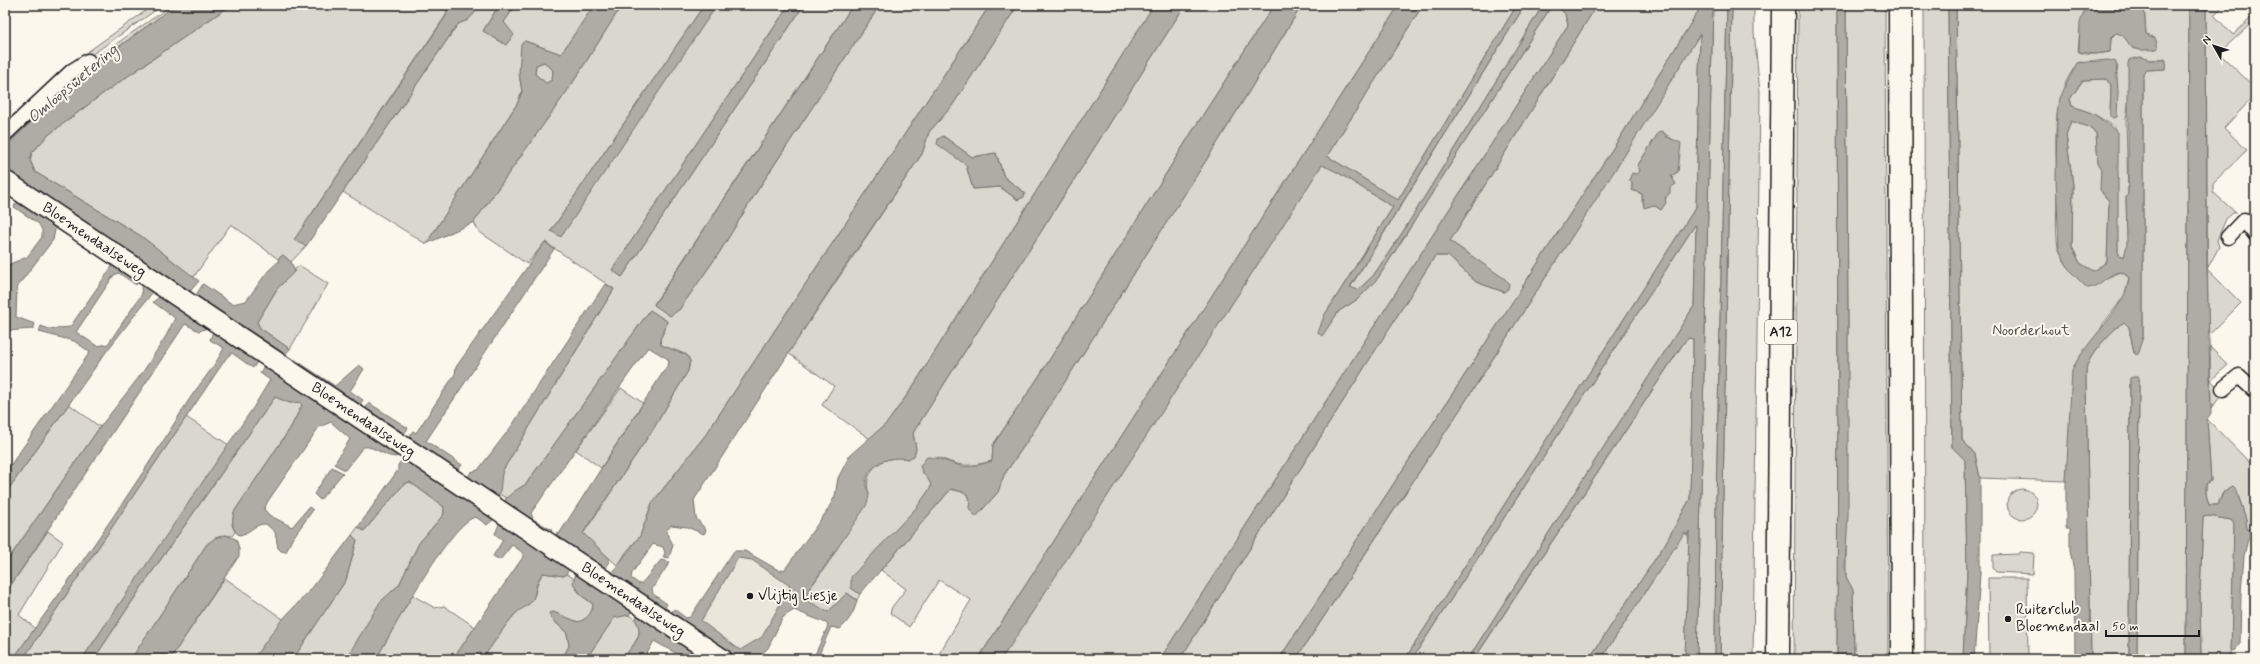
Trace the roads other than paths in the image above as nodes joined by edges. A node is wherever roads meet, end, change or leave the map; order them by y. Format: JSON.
{"nodes":[{"id":1,"x":1783,"y":5,"type":"edge"},
{"id":2,"x":1900,"y":5,"type":"edge"},
{"id":3,"x":88,"y":61,"type":"dead end"},
{"id":4,"x":5,"y":134,"type":"edge"},
{"id":5,"x":5,"y":181,"type":"edge"},
{"id":6,"x":2255,"y":234,"type":"edge"},
{"id":7,"x":2228,"y":237,"type":"dead end"},
{"id":8,"x":2223,"y":389,"type":"dead end"},
{"id":9,"x":2255,"y":390,"type":"edge"},
{"id":10,"x":722,"y":659,"type":"edge"},
{"id":11,"x":1778,"y":659,"type":"edge"},
{"id":12,"x":1902,"y":659,"type":"edge"}],
"edges":[{"from":1,"to":11,"type":"highway","number":"A12"},
{"from":2,"to":12,"type":"highway"},
{"from":3,"to":4,"type":"street"},
{"from":5,"to":10,"type":"street","name":"Bloemendaalseweg"},
{"from":6,"to":7,"type":"street"},
{"from":8,"to":9,"type":"street"}]}
